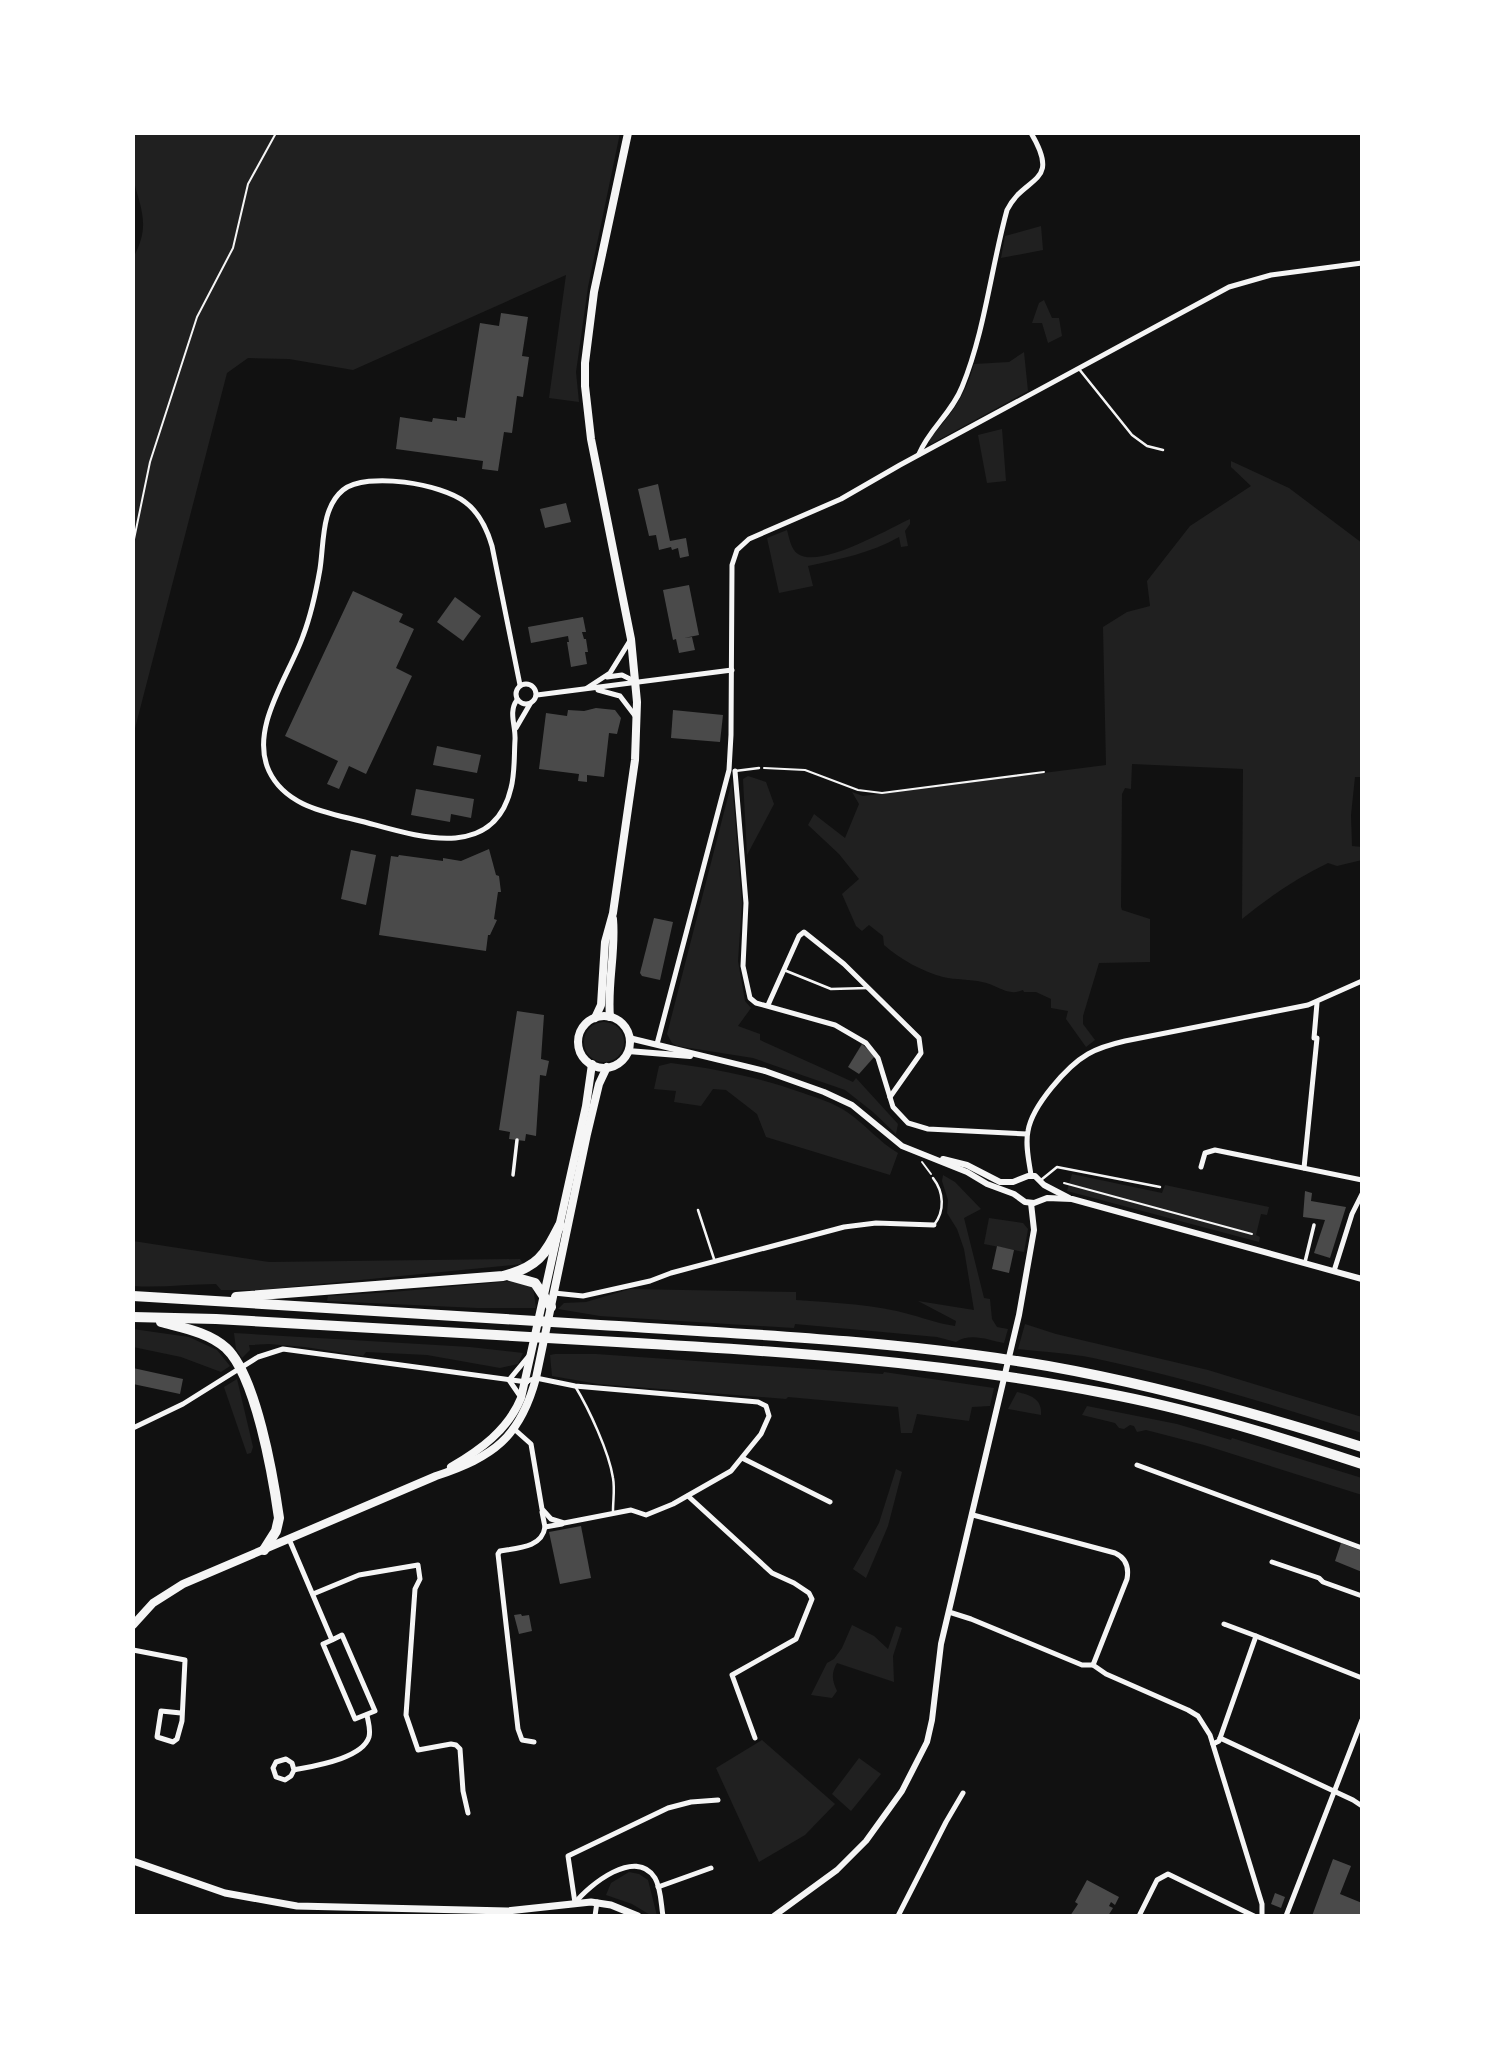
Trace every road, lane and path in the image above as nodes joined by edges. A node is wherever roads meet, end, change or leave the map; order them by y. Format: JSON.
{"nodes":[{"id":1,"x":275,"y":133,"type":"edge"},
{"id":2,"x":628,"y":133,"type":"edge"},
{"id":3,"x":1031,"y":133,"type":"edge"},
{"id":4,"x":1362,"y":263,"type":"edge"},
{"id":5,"x":1079,"y":369,"type":"junction"},
{"id":6,"x":1163,"y":450,"type":"dead end"},
{"id":7,"x":919,"y":454,"type":"junction"},
{"id":8,"x":133,"y":544,"type":"edge"},
{"id":9,"x":631,"y":639,"type":"junction"},
{"id":10,"x":732,"y":670,"type":"junction"},
{"id":11,"x":605,"y":677,"type":"junction"},
{"id":12,"x":637,"y":683,"type":"junction"},
{"id":13,"x":520,"y":685,"type":"junction"},
{"id":14,"x":591,"y":689,"type":"junction"},
{"id":15,"x":583,"y":690,"type":"junction"},
{"id":16,"x":537,"y":695,"type":"junction"},
{"id":17,"x":517,"y":700,"type":"junction"},
{"id":18,"x":530,"y":704,"type":"junction"},
{"id":19,"x":637,"y":719,"type":"junction"},
{"id":20,"x":516,"y":728,"type":"junction"},
{"id":21,"x":759,"y":768,"type":"joint"},
{"id":22,"x":732,"y":770,"type":"junction"},
{"id":23,"x":1044,"y":772,"type":"dead end"},
{"id":24,"x":613,"y":913,"type":"junction"},
{"id":25,"x":784,"y":970,"type":"junction"},
{"id":26,"x":1362,"y":981,"type":"edge"},
{"id":27,"x":868,"y":988,"type":"junction"},
{"id":28,"x":1317,"y":1003,"type":"junction"},
{"id":29,"x":768,"y":1005,"type":"junction"},
{"id":30,"x":610,"y":1017,"type":"junction"},
{"id":31,"x":595,"y":1018,"type":"junction"},
{"id":32,"x":629,"y":1038,"type":"junction"},
{"id":33,"x":657,"y":1044,"type":"junction"},
{"id":34,"x":628,"y":1051,"type":"junction"},
{"id":35,"x":695,"y":1056,"type":"junction"},
{"id":36,"x":592,"y":1064,"type":"junction"},
{"id":37,"x":607,"y":1067,"type":"junction"},
{"id":38,"x":890,"y":1097,"type":"junction"},
{"id":39,"x":1027,"y":1134,"type":"junction"},
{"id":40,"x":517,"y":1140,"type":"dead end"},
{"id":41,"x":921,"y":1153,"type":"junction"},
{"id":42,"x":1200,"y":1167,"type":"dead end"},
{"id":43,"x":1304,"y":1167,"type":"junction"},
{"id":44,"x":513,"y":1175,"type":"dead end"},
{"id":45,"x":1031,"y":1175,"type":"junction"},
{"id":46,"x":933,"y":1178,"type":"joint"},
{"id":47,"x":1020,"y":1180,"type":"junction"},
{"id":48,"x":1362,"y":1180,"type":"edge"},
{"id":49,"x":1043,"y":1182,"type":"junction"},
{"id":50,"x":1065,"y":1183,"type":"dead end"},
{"id":51,"x":1160,"y":1187,"type":"dead end"},
{"id":52,"x":1362,"y":1194,"type":"edge"},
{"id":53,"x":1019,"y":1196,"type":"junction"},
{"id":54,"x":1041,"y":1199,"type":"junction"},
{"id":55,"x":1072,"y":1199,"type":"junction"},
{"id":56,"x":1031,"y":1203,"type":"junction"},
{"id":57,"x":1359,"y":1209,"type":"edge"},
{"id":58,"x":698,"y":1210,"type":"dead end"},
{"id":59,"x":559,"y":1224,"type":"junction"},
{"id":60,"x":934,"y":1225,"type":"joint"},
{"id":61,"x":1314,"y":1225,"type":"dead end"},
{"id":62,"x":1252,"y":1234,"type":"dead end"},
{"id":63,"x":715,"y":1262,"type":"junction"},
{"id":64,"x":1305,"y":1262,"type":"junction"},
{"id":65,"x":1334,"y":1272,"type":"junction"},
{"id":66,"x":503,"y":1276,"type":"junction"},
{"id":67,"x":1362,"y":1279,"type":"edge"},
{"id":68,"x":549,"y":1294,"type":"junction"},
{"id":69,"x":133,"y":1296,"type":"edge"},
{"id":70,"x":180,"y":1299,"type":"junction"},
{"id":71,"x":551,"y":1307,"type":"joint"},
{"id":72,"x":136,"y":1317,"type":"edge"},
{"id":73,"x":532,"y":1343,"type":"junction"},
{"id":74,"x":509,"y":1380,"type":"junction"},
{"id":75,"x":532,"y":1381,"type":"junction"},
{"id":76,"x":575,"y":1386,"type":"junction"},
{"id":77,"x":521,"y":1398,"type":"junction"},
{"id":78,"x":510,"y":1418,"type":"junction"},
{"id":79,"x":133,"y":1428,"type":"edge"},
{"id":80,"x":516,"y":1432,"type":"junction"},
{"id":81,"x":1362,"y":1447,"type":"edge"},
{"id":82,"x":742,"y":1458,"type":"junction"},
{"id":83,"x":1362,"y":1464,"type":"edge"},
{"id":84,"x":1137,"y":1465,"type":"dead end"},
{"id":85,"x":436,"y":1475,"type":"junction"},
{"id":86,"x":688,"y":1496,"type":"junction"},
{"id":87,"x":830,"y":1502,"type":"dead end"},
{"id":88,"x":542,"y":1509,"type":"junction"},
{"id":89,"x":612,"y":1514,"type":"junction"},
{"id":90,"x":973,"y":1515,"type":"junction"},
{"id":91,"x":565,"y":1523,"type":"junction"},
{"id":92,"x":545,"y":1527,"type":"junction"},
{"id":93,"x":289,"y":1539,"type":"junction"},
{"id":94,"x":1362,"y":1548,"type":"edge"},
{"id":95,"x":264,"y":1550,"type":"junction"},
{"id":96,"x":1272,"y":1562,"type":"dead end"},
{"id":97,"x":313,"y":1594,"type":"junction"},
{"id":98,"x":1362,"y":1596,"type":"edge"},
{"id":99,"x":949,"y":1612,"type":"junction"},
{"id":100,"x":1224,"y":1624,"type":"dead end"},
{"id":101,"x":133,"y":1625,"type":"edge"},
{"id":102,"x":1256,"y":1636,"type":"junction"},
{"id":103,"x":332,"y":1640,"type":"junction"},
{"id":104,"x":133,"y":1650,"type":"edge"},
{"id":105,"x":1093,"y":1665,"type":"junction"},
{"id":106,"x":1362,"y":1678,"type":"edge"},
{"id":107,"x":181,"y":1713,"type":"junction"},
{"id":108,"x":367,"y":1715,"type":"junction"},
{"id":109,"x":1362,"y":1720,"type":"edge"},
{"id":110,"x":755,"y":1738,"type":"dead end"},
{"id":111,"x":1220,"y":1738,"type":"junction"},
{"id":112,"x":534,"y":1742,"type":"dead end"},
{"id":113,"x":1213,"y":1744,"type":"junction"},
{"id":114,"x":294,"y":1770,"type":"dead end"},
{"id":115,"x":1334,"y":1791,"type":"junction"},
{"id":116,"x":963,"y":1793,"type":"dead end"},
{"id":117,"x":718,"y":1800,"type":"dead end"},
{"id":118,"x":1362,"y":1807,"type":"edge"},
{"id":119,"x":468,"y":1813,"type":"dead end"},
{"id":120,"x":133,"y":1861,"type":"edge"},
{"id":121,"x":711,"y":1868,"type":"dead end"},
{"id":122,"x":658,"y":1887,"type":"junction"},
{"id":123,"x":597,"y":1902,"type":"junction"},
{"id":124,"x":575,"y":1903,"type":"junction"},
{"id":125,"x":595,"y":1916,"type":"edge"},
{"id":126,"x":638,"y":1916,"type":"edge"},
{"id":127,"x":663,"y":1916,"type":"edge"},
{"id":128,"x":774,"y":1916,"type":"edge"},
{"id":129,"x":898,"y":1916,"type":"edge"},
{"id":130,"x":1139,"y":1916,"type":"edge"},
{"id":131,"x":1254,"y":1916,"type":"edge"},
{"id":132,"x":1262,"y":1916,"type":"edge"},
{"id":133,"x":1286,"y":1916,"type":"edge"}],
"edges":[{"from":1,"to":8,"type":"path"},
{"from":2,"to":9,"type":"main road"},
{"from":3,"to":7,"type":"street"},
{"from":4,"to":5,"type":"street"},
{"from":5,"to":6,"type":"lane"},
{"from":5,"to":7,"type":"street"},
{"from":7,"to":10,"type":"street"},
{"from":9,"to":11,"type":"street"},
{"from":9,"to":12,"type":"main road"},
{"from":10,"to":12,"type":"street"},
{"from":10,"to":22,"type":"street"},
{"from":11,"to":12,"type":"street"},
{"from":11,"to":15,"type":"street"},
{"from":12,"to":14,"type":"street"},
{"from":12,"to":19,"type":"main road"},
{"from":13,"to":16,"type":"street"},
{"from":13,"to":17,"type":"street"},
{"from":13,"to":20,"type":"street"},
{"from":14,"to":15,"type":"street"},
{"from":14,"to":19,"type":"street"},
{"from":15,"to":16,"type":"street"},
{"from":16,"to":18,"type":"street"},
{"from":17,"to":18,"type":"street"},
{"from":17,"to":20,"type":"street"},
{"from":18,"to":20,"type":"street"},
{"from":19,"to":24,"type":"main road"},
{"from":21,"to":22,"type":"lane"},
{"from":21,"to":23,"type":"path"},
{"from":22,"to":29,"type":"street"},
{"from":22,"to":33,"type":"street"},
{"from":24,"to":30,"type":"main road"},
{"from":24,"to":31,"type":"main road"},
{"from":25,"to":27,"type":"lane"},
{"from":25,"to":27,"type":"street"},
{"from":25,"to":29,"type":"street"},
{"from":26,"to":28,"type":"street"},
{"from":27,"to":38,"type":"street"},
{"from":28,"to":39,"type":"street"},
{"from":28,"to":43,"type":"street"},
{"from":29,"to":38,"type":"street"},
{"from":30,"to":31,"type":"main road"},
{"from":30,"to":32,"type":"main road"},
{"from":31,"to":36,"type":"main road"},
{"from":32,"to":33,"type":"street"},
{"from":32,"to":34,"type":"main road"},
{"from":33,"to":35,"type":"street"},
{"from":34,"to":35,"type":"street"},
{"from":34,"to":37,"type":"main road"},
{"from":35,"to":41,"type":"street"},
{"from":36,"to":37,"type":"main road"},
{"from":36,"to":59,"type":"main road"},
{"from":37,"to":68,"type":"main road"},
{"from":38,"to":39,"type":"street"},
{"from":39,"to":45,"type":"street"},
{"from":40,"to":44,"type":"street"},
{"from":41,"to":46,"type":"path"},
{"from":41,"to":47,"type":"street"},
{"from":41,"to":53,"type":"street"},
{"from":42,"to":43,"type":"street"},
{"from":43,"to":48,"type":"street"},
{"from":45,"to":47,"type":"street"},
{"from":45,"to":49,"type":"street"},
{"from":46,"to":60,"type":"lane"},
{"from":47,"to":53,"type":"street"},
{"from":49,"to":51,"type":"lane"},
{"from":49,"to":54,"type":"street"},
{"from":49,"to":55,"type":"street"},
{"from":50,"to":62,"type":"path"},
{"from":52,"to":57,"type":"street"},
{"from":53,"to":56,"type":"street"},
{"from":54,"to":55,"type":"street"},
{"from":54,"to":56,"type":"street"},
{"from":55,"to":64,"type":"street"},
{"from":56,"to":90,"type":"street"},
{"from":57,"to":65,"type":"street"},
{"from":58,"to":63,"type":"lane"},
{"from":59,"to":66,"type":"highway"},
{"from":59,"to":68,"type":"main road"},
{"from":60,"to":63,"type":"street"},
{"from":61,"to":64,"type":"street"},
{"from":63,"to":68,"type":"street"},
{"from":64,"to":65,"type":"street"},
{"from":65,"to":67,"type":"street"},
{"from":66,"to":68,"type":"highway"},
{"from":66,"to":70,"type":"highway"},
{"from":68,"to":71,"type":"highway"},
{"from":68,"to":73,"type":"main road"},
{"from":69,"to":70,"type":"highway"},
{"from":70,"to":81,"type":"highway"},
{"from":71,"to":75,"type":"main road"},
{"from":72,"to":73,"type":"highway"},
{"from":72,"to":95,"type":"highway"},
{"from":73,"to":74,"type":"street"},
{"from":73,"to":75,"type":"main road"},
{"from":73,"to":83,"type":"highway"},
{"from":74,"to":75,"type":"street"},
{"from":74,"to":77,"type":"street"},
{"from":74,"to":79,"type":"street"},
{"from":75,"to":76,"type":"street"},
{"from":75,"to":77,"type":"main road"},
{"from":75,"to":80,"type":"main road"},
{"from":76,"to":82,"type":"street"},
{"from":76,"to":89,"type":"lane"},
{"from":77,"to":78,"type":"main road"},
{"from":78,"to":80,"type":"street"},
{"from":78,"to":85,"type":"main road"},
{"from":80,"to":85,"type":"main road"},
{"from":80,"to":88,"type":"street"},
{"from":82,"to":86,"type":"street"},
{"from":82,"to":87,"type":"street"},
{"from":84,"to":94,"type":"street"},
{"from":85,"to":93,"type":"main road"},
{"from":86,"to":89,"type":"street"},
{"from":86,"to":110,"type":"street"},
{"from":88,"to":91,"type":"street"},
{"from":88,"to":92,"type":"street"},
{"from":89,"to":91,"type":"street"},
{"from":90,"to":99,"type":"street"},
{"from":90,"to":105,"type":"street"},
{"from":91,"to":92,"type":"street"},
{"from":92,"to":112,"type":"street"},
{"from":93,"to":95,"type":"main road"},
{"from":93,"to":97,"type":"street"},
{"from":95,"to":101,"type":"main road"},
{"from":96,"to":98,"type":"street"},
{"from":97,"to":103,"type":"street"},
{"from":97,"to":119,"type":"street"},
{"from":99,"to":105,"type":"street"},
{"from":99,"to":128,"type":"street"},
{"from":100,"to":102,"type":"street"},
{"from":102,"to":106,"type":"street"},
{"from":102,"to":111,"type":"street"},
{"from":103,"to":108,"type":"street"},
{"from":103,"to":108,"type":"street"},
{"from":104,"to":107,"type":"street"},
{"from":105,"to":113,"type":"street"},
{"from":107,"to":107,"type":"street"},
{"from":108,"to":114,"type":"street"},
{"from":109,"to":115,"type":"street"},
{"from":111,"to":113,"type":"street"},
{"from":111,"to":115,"type":"street"},
{"from":113,"to":132,"type":"street"},
{"from":115,"to":118,"type":"street"},
{"from":115,"to":133,"type":"street"},
{"from":116,"to":129,"type":"street"},
{"from":117,"to":124,"type":"street"},
{"from":120,"to":124,"type":"main road"},
{"from":121,"to":122,"type":"street"},
{"from":122,"to":124,"type":"street"},
{"from":122,"to":127,"type":"street"},
{"from":123,"to":124,"type":"main road"},
{"from":123,"to":125,"type":"street"},
{"from":123,"to":126,"type":"main road"},
{"from":130,"to":131,"type":"street"}]}
